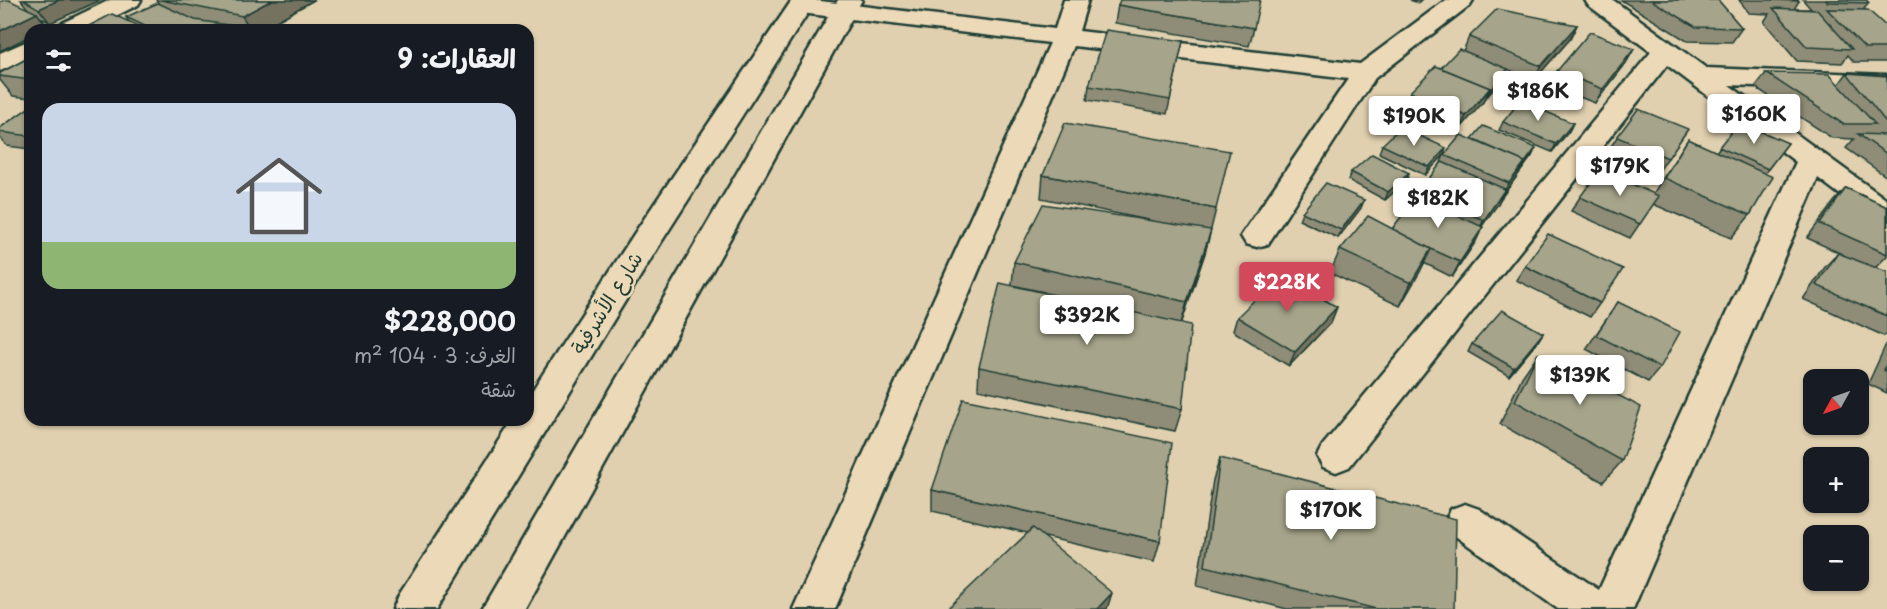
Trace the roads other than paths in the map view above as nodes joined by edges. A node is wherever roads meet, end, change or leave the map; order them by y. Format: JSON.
{"nodes":[{"id":1,"x":129,"y":0,"type":"edge"},
{"id":2,"x":1076,"y":0,"type":"edge"},
{"id":3,"x":1461,"y":0,"type":"edge"},
{"id":4,"x":1597,"y":0,"type":"edge"},
{"id":5,"x":803,"y":3,"type":"edge"},
{"id":6,"x":847,"y":5,"type":"edge"},
{"id":7,"x":79,"y":24,"type":"edge"},
{"id":8,"x":1065,"y":37,"type":"junction"},
{"id":9,"x":24,"y":51,"type":"edge"},
{"id":10,"x":1665,"y":51,"type":"junction"},
{"id":11,"x":0,"y":63,"type":"edge"},
{"id":12,"x":1365,"y":73,"type":"junction"},
{"id":13,"x":1700,"y":76,"type":"junction"},
{"id":14,"x":1887,"y":83,"type":"edge"},
{"id":15,"x":1812,"y":159,"type":"junction"},
{"id":16,"x":1887,"y":215,"type":"edge"},
{"id":17,"x":1257,"y":236,"type":"dead end"},
{"id":18,"x":534,"y":419,"type":"edge"},
{"id":19,"x":530,"y":426,"type":"edge"},
{"id":20,"x":1336,"y":456,"type":"dead end"},
{"id":21,"x":1465,"y":521,"type":"dead end"},
{"id":22,"x":414,"y":609,"type":"edge"},
{"id":23,"x":503,"y":609,"type":"edge"},
{"id":24,"x":814,"y":609,"type":"edge"},
{"id":25,"x":1592,"y":609,"type":"edge"},
{"id":26,"x":1612,"y":609,"type":"edge"}],
"edges":[{"from":1,"to":7,"type":"street"},
{"from":2,"to":8,"type":"street"},
{"from":3,"to":12,"type":"street"},
{"from":4,"to":10,"type":"street"},
{"from":5,"to":6,"type":"street"},
{"from":5,"to":18,"type":"street","name":"شارع الأشرفية"},
{"from":6,"to":8,"type":"street"},
{"from":6,"to":23,"type":"street"},
{"from":8,"to":12,"type":"street"},
{"from":8,"to":24,"type":"street"},
{"from":9,"to":11,"type":"street"},
{"from":10,"to":13,"type":"street"},
{"from":10,"to":20,"type":"street"},
{"from":12,"to":17,"type":"street"},
{"from":13,"to":14,"type":"street"},
{"from":13,"to":15,"type":"street"},
{"from":15,"to":16,"type":"street"},
{"from":15,"to":26,"type":"street"},
{"from":19,"to":22,"type":"street","name":"شارع الأشرفية"},
{"from":21,"to":25,"type":"street"}]}
